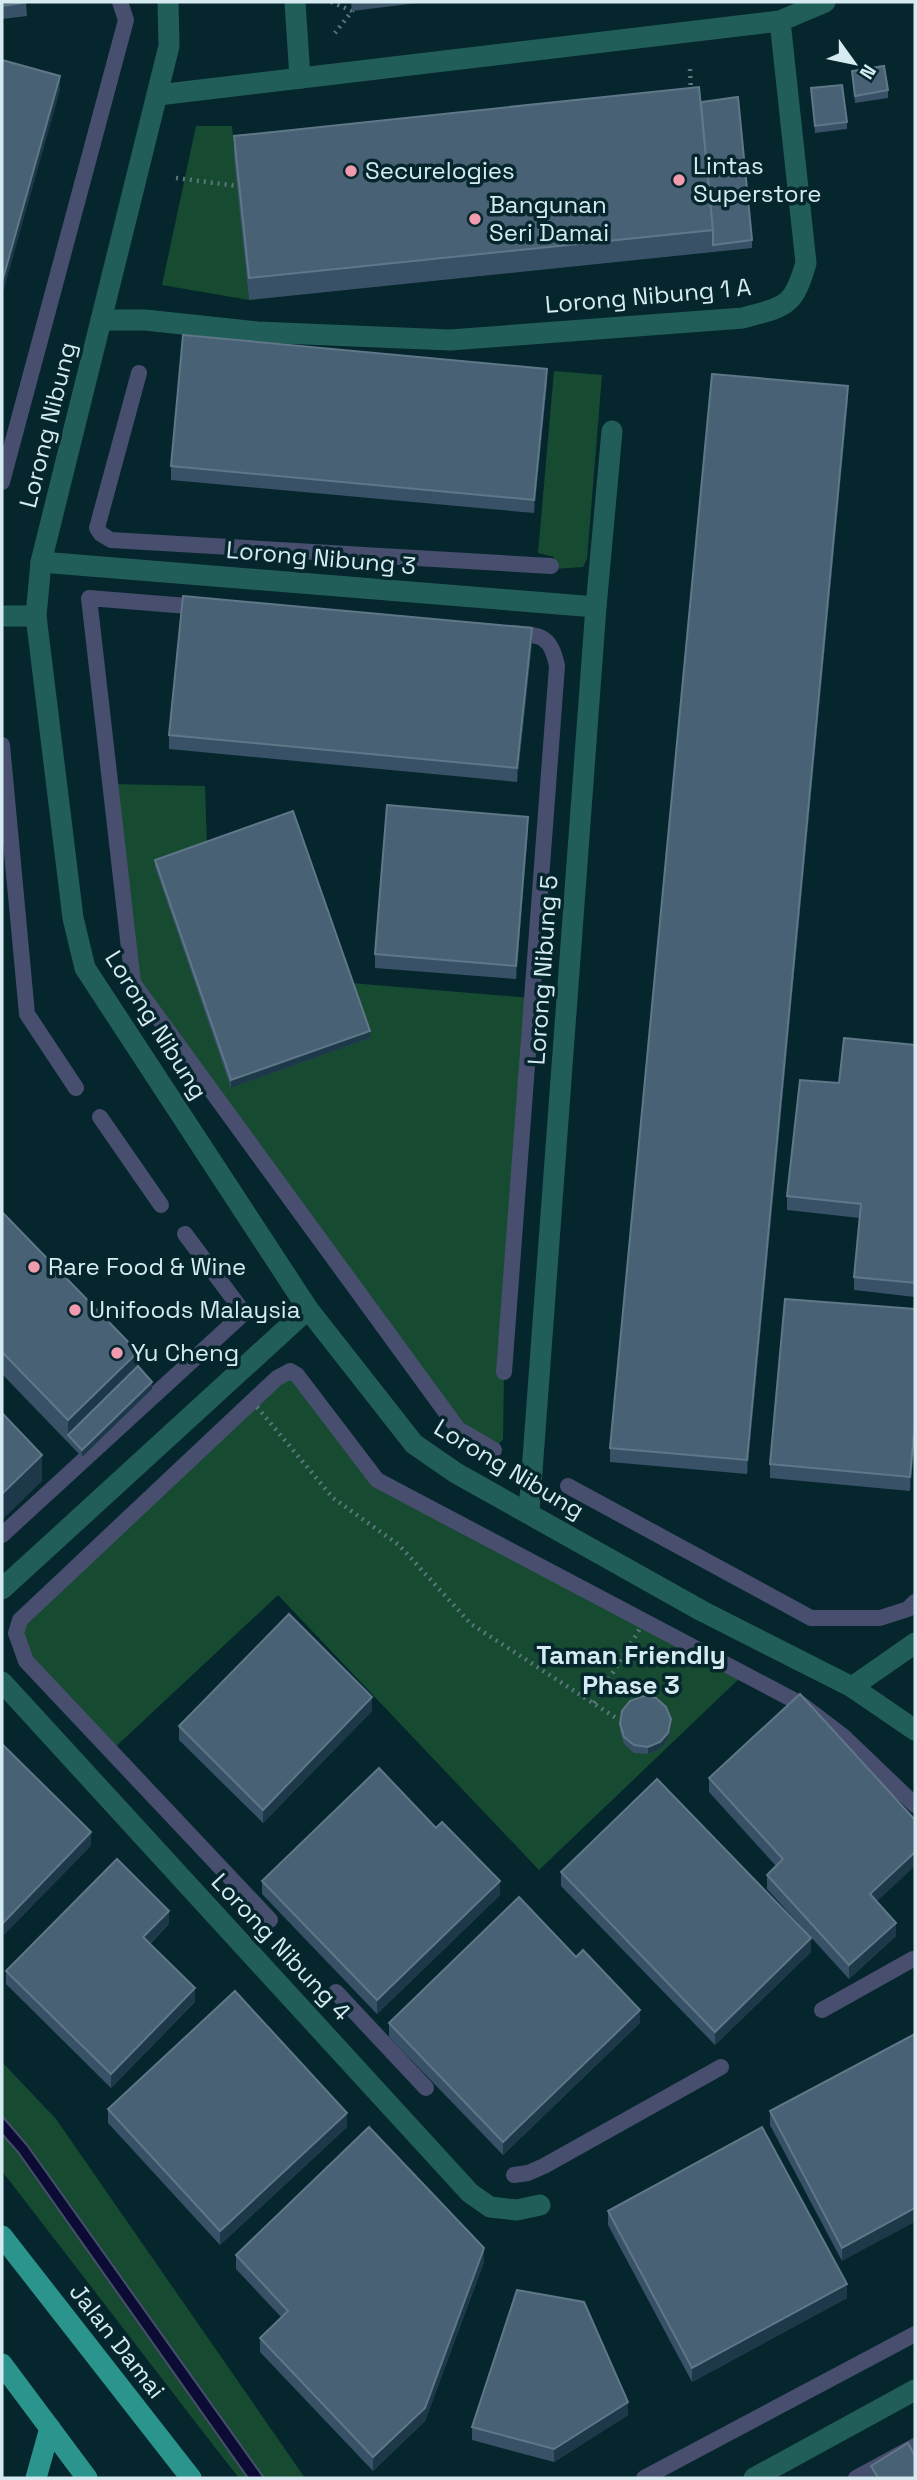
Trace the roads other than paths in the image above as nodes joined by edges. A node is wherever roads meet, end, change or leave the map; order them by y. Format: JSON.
{"nodes":[{"id":1,"x":168,"y":2,"type":"edge"},
{"id":2,"x":295,"y":2,"type":"edge"},
{"id":3,"x":825,"y":2,"type":"edge"},
{"id":4,"x":780,"y":21,"type":"junction"},
{"id":5,"x":300,"y":79,"type":"junction"},
{"id":6,"x":158,"y":95,"type":"junction"},
{"id":7,"x":101,"y":320,"type":"junction"},
{"id":8,"x":612,"y":431,"type":"dead end"},
{"id":9,"x":41,"y":562,"type":"junction"},
{"id":10,"x":596,"y":607,"type":"junction"},
{"id":11,"x":2,"y":616,"type":"edge"},
{"id":12,"x":36,"y":616,"type":"junction"},
{"id":13,"x":308,"y":1309,"type":"junction"},
{"id":14,"x":529,"y":1513,"type":"junction"},
{"id":15,"x":2,"y":1589,"type":"edge"},
{"id":16,"x":915,"y":1643,"type":"edge"},
{"id":17,"x":2,"y":1682,"type":"edge"},
{"id":18,"x":852,"y":1687,"type":"junction"},
{"id":19,"x":915,"y":1730,"type":"edge"},
{"id":20,"x":540,"y":2205,"type":"dead end"},
{"id":21,"x":2,"y":2236,"type":"edge"},
{"id":22,"x":2,"y":2364,"type":"edge"},
{"id":23,"x":915,"y":2390,"type":"edge"},
{"id":24,"x":50,"y":2428,"type":"junction"},
{"id":25,"x":36,"y":2478,"type":"edge"},
{"id":26,"x":87,"y":2478,"type":"edge"},
{"id":27,"x":191,"y":2478,"type":"edge"},
{"id":28,"x":754,"y":2478,"type":"edge"}],
"edges":[{"from":1,"to":6,"type":"street","name":"Lorong Nibung"},
{"from":2,"to":5,"type":"street"},
{"from":3,"to":4,"type":"street"},
{"from":4,"to":5,"type":"street"},
{"from":4,"to":7,"type":"street","name":"Lorong Nibung 1 A"},
{"from":5,"to":6,"type":"street"},
{"from":6,"to":7,"type":"street","name":"Lorong Nibung"},
{"from":7,"to":9,"type":"street","name":"Lorong Nibung"},
{"from":8,"to":10,"type":"street","name":"Lorong Nibung 5"},
{"from":9,"to":10,"type":"street","name":"Lorong Nibung 3"},
{"from":9,"to":12,"type":"street","name":"Lorong Nibung"},
{"from":10,"to":14,"type":"street","name":"Lorong Nibung 5"},
{"from":11,"to":12,"type":"street"},
{"from":12,"to":13,"type":"street","name":"Lorong Nibung"},
{"from":13,"to":14,"type":"street","name":"Lorong Nibung"},
{"from":13,"to":15,"type":"street"},
{"from":14,"to":18,"type":"street","name":"Lorong Nibung"},
{"from":16,"to":18,"type":"street"},
{"from":17,"to":20,"type":"street","name":"Lorong Nibung 4"},
{"from":18,"to":19,"type":"street","name":"Lorong Nibung"},
{"from":21,"to":27,"type":"main road","name":"Jalan Damai"},
{"from":22,"to":24,"type":"main road"},
{"from":23,"to":28,"type":"street"},
{"from":24,"to":25,"type":"main road"},
{"from":24,"to":26,"type":"main road"}]}
